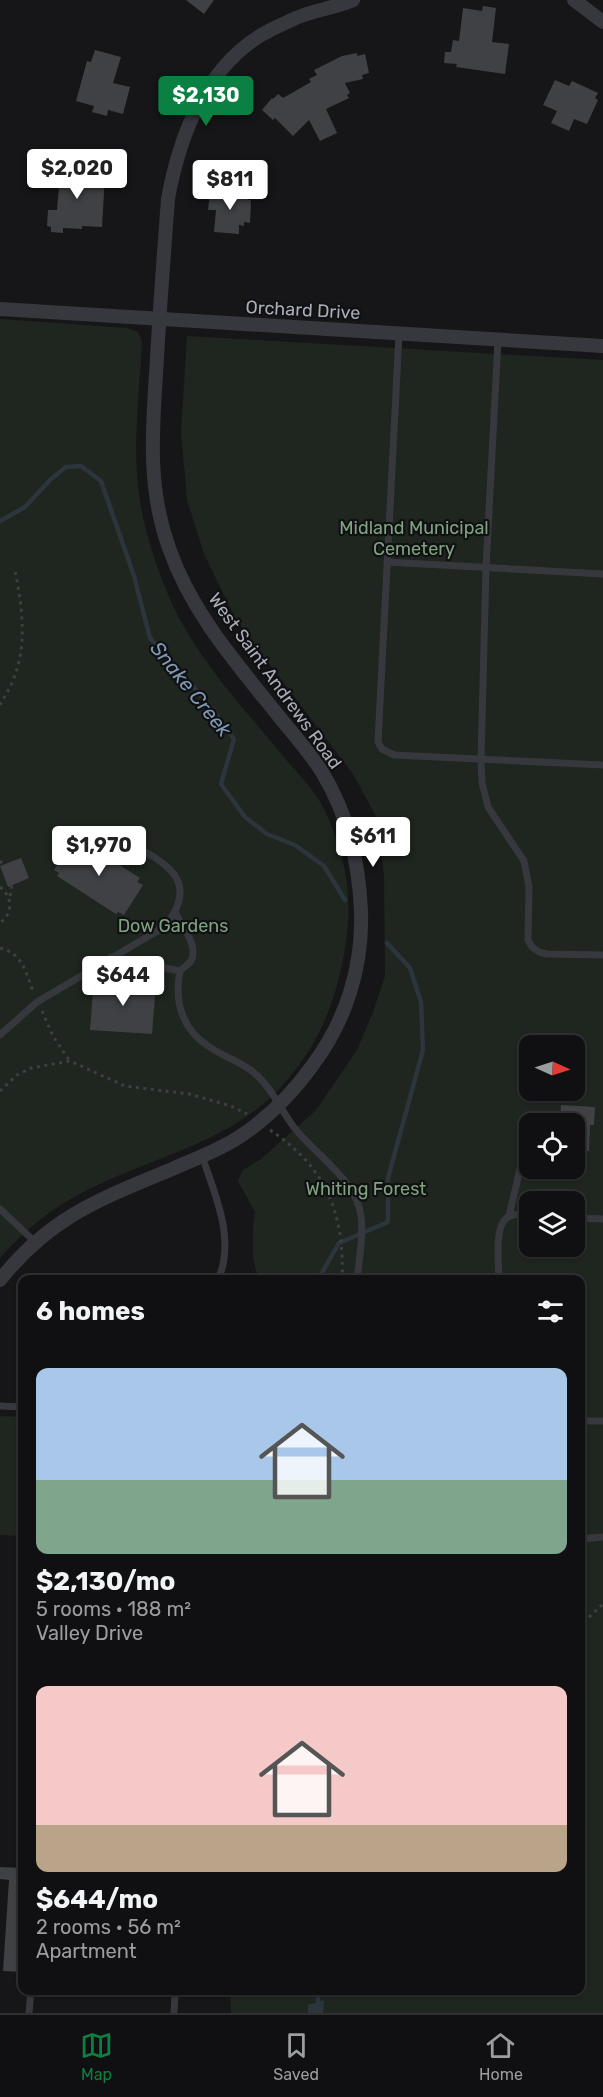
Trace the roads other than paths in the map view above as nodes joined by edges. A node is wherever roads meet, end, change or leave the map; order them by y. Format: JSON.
{"nodes":[{"id":1,"x":353,"y":0,"type":"edge"},
{"id":2,"x":574,"y":0,"type":"edge"},
{"id":3,"x":603,"y":22,"type":"edge"},
{"id":4,"x":0,"y":309,"type":"edge"},
{"id":5,"x":159,"y":319,"type":"junction"},
{"id":6,"x":399,"y":334,"type":"junction"},
{"id":7,"x":498,"y":340,"type":"junction"},
{"id":8,"x":603,"y":346,"type":"edge"},
{"id":9,"x":387,"y":562,"type":"junction"},
{"id":10,"x":486,"y":568,"type":"junction"},
{"id":11,"x":603,"y":574,"type":"edge"},
{"id":12,"x":481,"y":759,"type":"junction"},
{"id":13,"x":603,"y":765,"type":"edge"},
{"id":14,"x":109,"y":833,"type":"dead end"},
{"id":15,"x":176,"y":914,"type":"junction"},
{"id":16,"x":603,"y":955,"type":"edge"},
{"id":17,"x":111,"y":957,"type":"junction"},
{"id":18,"x":180,"y":971,"type":"junction"},
{"id":19,"x":0,"y":1035,"type":"edge"},
{"id":20,"x":280,"y":1105,"type":"junction"},
{"id":21,"x":202,"y":1156,"type":"junction"},
{"id":22,"x":519,"y":1172,"type":"edge"},
{"id":23,"x":0,"y":1209,"type":"edge"},
{"id":24,"x":509,"y":1216,"type":"junction"},
{"id":25,"x":519,"y":1216,"type":"edge"},
{"id":26,"x":585,"y":1218,"type":"edge"},
{"id":27,"x":603,"y":1219,"type":"edge"},
{"id":28,"x":34,"y":1241,"type":"junction"},
{"id":29,"x":220,"y":1275,"type":"edge"},
{"id":30,"x":357,"y":1275,"type":"edge"},
{"id":31,"x":499,"y":1275,"type":"edge"},
{"id":32,"x":0,"y":1280,"type":"edge"},
{"id":33,"x":0,"y":1406,"type":"edge"},
{"id":34,"x":18,"y":1407,"type":"edge"},
{"id":35,"x":585,"y":1421,"type":"edge"},
{"id":36,"x":603,"y":1421,"type":"edge"},
{"id":37,"x":603,"y":1537,"type":"edge"},
{"id":38,"x":585,"y":1539,"type":"edge"},
{"id":39,"x":31,"y":1995,"type":"edge"},
{"id":40,"x":175,"y":1995,"type":"dead end"},
{"id":41,"x":29,"y":2013,"type":"edge"},
{"id":42,"x":174,"y":2013,"type":"edge"}],
"edges":[{"from":1,"to":5,"type":"street","name":"West Saint Andrews Road"},
{"from":2,"to":3,"type":"street"},
{"from":4,"to":5,"type":"street","name":"Orchard Drive"},
{"from":5,"to":6,"type":"street","name":"Orchard Drive"},
{"from":5,"to":20,"type":"street","name":"West Saint Andrews Road"},
{"from":6,"to":7,"type":"street","name":"Orchard Drive"},
{"from":6,"to":9,"type":"lane"},
{"from":7,"to":8,"type":"street","name":"Orchard Drive"},
{"from":7,"to":10,"type":"lane"},
{"from":9,"to":10,"type":"lane"},
{"from":9,"to":12,"type":"lane"},
{"from":10,"to":11,"type":"lane"},
{"from":10,"to":12,"type":"lane"},
{"from":12,"to":13,"type":"lane"},
{"from":12,"to":16,"type":"lane"},
{"from":14,"to":15,"type":"lane"},
{"from":15,"to":17,"type":"lane"},
{"from":15,"to":18,"type":"lane"},
{"from":17,"to":18,"type":"lane"},
{"from":17,"to":19,"type":"lane"},
{"from":18,"to":20,"type":"lane"},
{"from":20,"to":21,"type":"street","name":"West Saint Andrews Road"},
{"from":20,"to":30,"type":"lane"},
{"from":21,"to":28,"type":"street","name":"West Saint Andrews Road"},
{"from":21,"to":29,"type":"lane"},
{"from":22,"to":24,"type":"lane"},
{"from":23,"to":28,"type":"lane"},
{"from":24,"to":25,"type":"lane"},
{"from":24,"to":31,"type":"lane"},
{"from":26,"to":27,"type":"lane"},
{"from":28,"to":32,"type":"street","name":"West Saint Andrews Road"},
{"from":33,"to":34,"type":"lane"},
{"from":35,"to":36,"type":"lane"},
{"from":37,"to":38,"type":"lane"},
{"from":39,"to":41,"type":"lane"},
{"from":40,"to":42,"type":"lane"}]}
